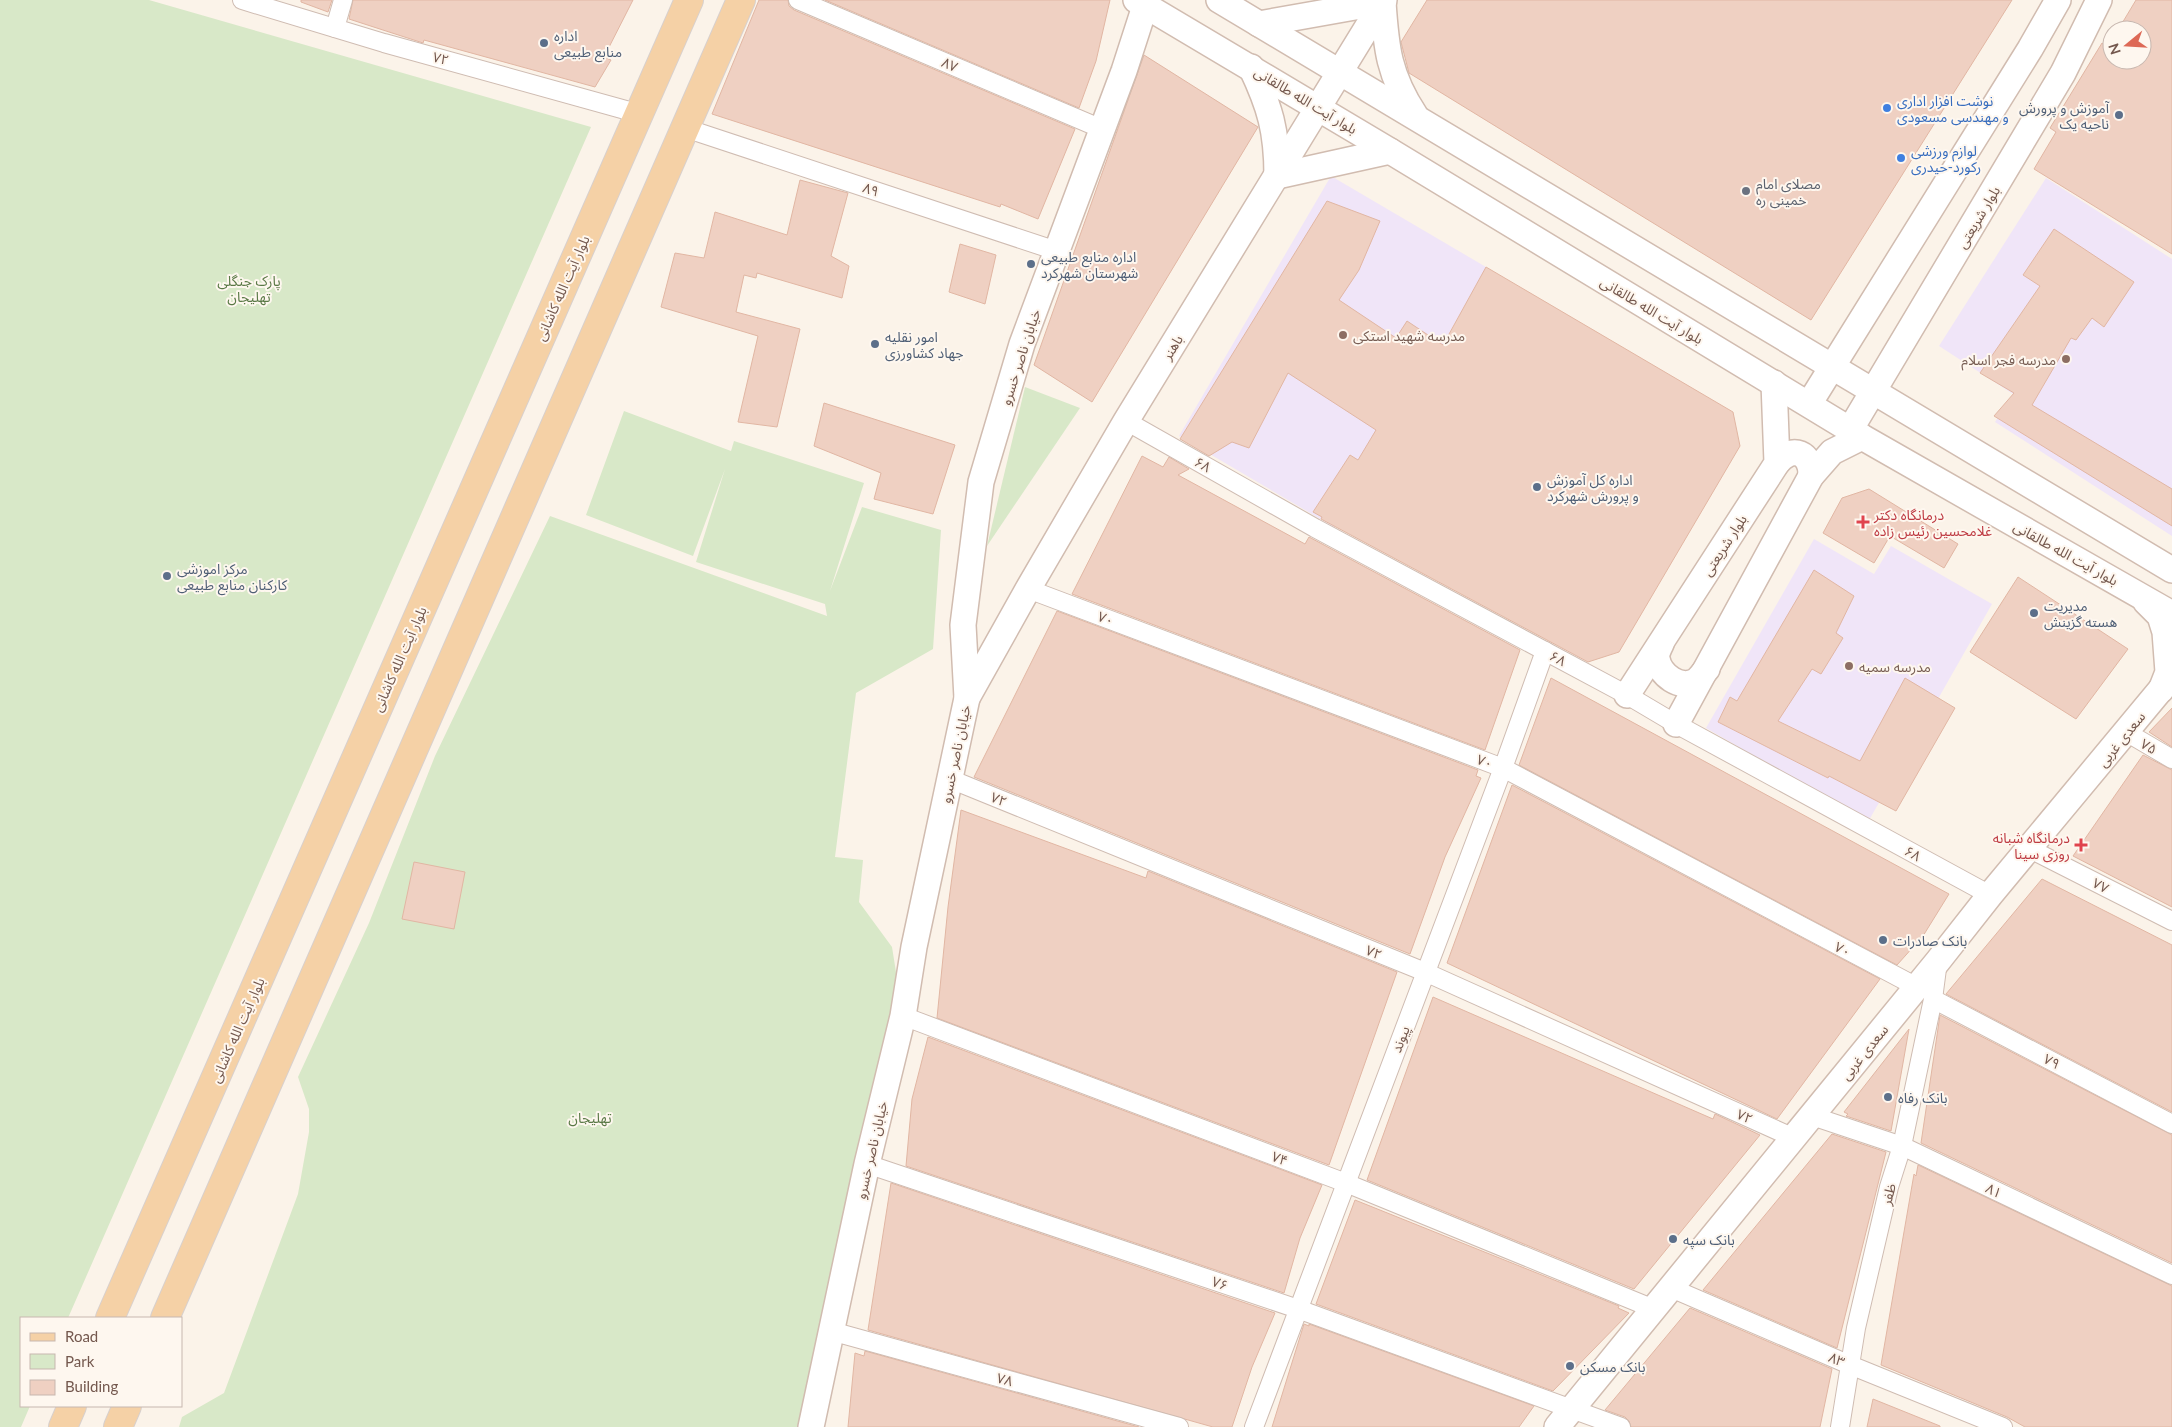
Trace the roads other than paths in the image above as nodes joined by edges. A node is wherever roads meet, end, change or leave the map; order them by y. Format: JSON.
{"nodes":[{"id":1,"x":242,"y":0,"type":"edge"},
{"id":2,"x":343,"y":0,"type":"edge"},
{"id":3,"x":689,"y":0,"type":"edge"},
{"id":4,"x":704,"y":0,"type":"edge"},
{"id":5,"x":725,"y":0,"type":"edge"},
{"id":6,"x":741,"y":0,"type":"edge"},
{"id":7,"x":798,"y":0,"type":"edge"},
{"id":8,"x":1219,"y":0,"type":"edge"},
{"id":9,"x":2058,"y":0,"type":"edge"},
{"id":10,"x":2099,"y":0,"type":"edge"},
{"id":11,"x":1384,"y":1,"type":"edge"},
{"id":12,"x":1141,"y":3,"type":"edge"},
{"id":13,"x":1259,"y":24,"type":"junction"},
{"id":14,"x":335,"y":28,"type":"junction"},
{"id":15,"x":1250,"y":67,"type":"junction"},
{"id":16,"x":1341,"y":72,"type":"junction"},
{"id":17,"x":1319,"y":108,"type":"junction"},
{"id":18,"x":640,"y":114,"type":"junction"},
{"id":19,"x":1417,"y":118,"type":"junction"},
{"id":20,"x":685,"y":128,"type":"junction"},
{"id":21,"x":1102,"y":129,"type":"junction"},
{"id":22,"x":1390,"y":151,"type":"junction"},
{"id":23,"x":1277,"y":176,"type":"junction"},
{"id":24,"x":1057,"y":251,"type":"junction"},
{"id":25,"x":560,"y":293,"type":"junction"},
{"id":26,"x":605,"y":310,"type":"junction"},
{"id":27,"x":1832,"y":368,"type":"junction"},
{"id":28,"x":1774,"y":383,"type":"junction"},
{"id":29,"x":1873,"y":392,"type":"junction"},
{"id":30,"x":1809,"y":404,"type":"junction"},
{"id":31,"x":1126,"y":421,"type":"junction"},
{"id":32,"x":1856,"y":433,"type":"junction"},
{"id":33,"x":1777,"y":463,"type":"junction"},
{"id":34,"x":1811,"y":476,"type":"junction"},
{"id":35,"x":2166,"y":564,"type":"edge"},
{"id":36,"x":1028,"y":589,"type":"junction"},
{"id":37,"x":2135,"y":592,"type":"junction"},
{"id":38,"x":2172,"y":614,"type":"edge"},
{"id":39,"x":1661,"y":644,"type":"junction"},
{"id":40,"x":1544,"y":651,"type":"junction"},
{"id":41,"x":1707,"y":669,"type":"junction"},
{"id":42,"x":2168,"y":684,"type":"edge"},
{"id":43,"x":1627,"y":695,"type":"junction"},
{"id":44,"x":967,"y":698,"type":"junction"},
{"id":45,"x":1676,"y":724,"type":"junction"},
{"id":46,"x":2126,"y":732,"type":"junction"},
{"id":47,"x":2172,"y":759,"type":"edge"},
{"id":48,"x":1503,"y":768,"type":"junction"},
{"id":49,"x":950,"y":779,"type":"junction"},
{"id":50,"x":2030,"y":849,"type":"junction"},
{"id":51,"x":1990,"y":895,"type":"junction"},
{"id":52,"x":2172,"y":921,"type":"edge"},
{"id":53,"x":1426,"y":972,"type":"junction"},
{"id":54,"x":1925,"y":993,"type":"junction"},
{"id":55,"x":903,"y":1016,"type":"junction"},
{"id":56,"x":1812,"y":1116,"type":"junction"},
{"id":57,"x":2172,"y":1124,"type":"edge"},
{"id":58,"x":1794,"y":1138,"type":"junction"},
{"id":59,"x":1902,"y":1146,"type":"junction"},
{"id":60,"x":867,"y":1164,"type":"junction"},
{"id":61,"x":1346,"y":1183,"type":"junction"},
{"id":62,"x":2172,"y":1275,"type":"edge"},
{"id":63,"x":1671,"y":1288,"type":"junction"},
{"id":64,"x":1654,"y":1308,"type":"junction"},
{"id":65,"x":1298,"y":1309,"type":"junction"},
{"id":66,"x":110,"y":1317,"type":"edge"},
{"id":67,"x":165,"y":1317,"type":"edge"},
{"id":68,"x":831,"y":1331,"type":"junction"},
{"id":69,"x":1850,"y":1365,"type":"junction"},
{"id":70,"x":72,"y":1407,"type":"edge"},
{"id":71,"x":127,"y":1407,"type":"edge"},
{"id":72,"x":1564,"y":1418,"type":"edge"},
{"id":73,"x":63,"y":1427,"type":"edge"},
{"id":74,"x":118,"y":1427,"type":"edge"},
{"id":75,"x":811,"y":1427,"type":"edge"},
{"id":76,"x":1179,"y":1427,"type":"edge"},
{"id":77,"x":1254,"y":1427,"type":"edge"},
{"id":78,"x":1621,"y":1427,"type":"edge"},
{"id":79,"x":1840,"y":1427,"type":"edge"},
{"id":80,"x":2003,"y":1427,"type":"edge"}],
"edges":[{"from":1,"to":14,"type":"street","name":"۷۲"},
{"from":2,"to":14,"type":"street"},
{"from":3,"to":18,"type":"main road","name":"بلوار آیت الله کاشانی"},
{"from":4,"to":25,"type":"main road"},
{"from":5,"to":26,"type":"main road"},
{"from":6,"to":20,"type":"main road"},
{"from":7,"to":21,"type":"street","name":"۸۷"},
{"from":8,"to":13,"type":"main road"},
{"from":9,"to":27,"type":"main road"},
{"from":10,"to":29,"type":"main road","name":"بلوار شریعتی"},
{"from":11,"to":13,"type":"main road"},
{"from":11,"to":16,"type":"main road","name":"باهنر"},
{"from":11,"to":19,"type":"main road"},
{"from":12,"to":15,"type":"main road","name":"بلوار آیت الله طالقانی"},
{"from":12,"to":21,"type":"main road","name":"خیابان ناصر خسرو"},
{"from":13,"to":16,"type":"main road"},
{"from":14,"to":18,"type":"street","name":"۷۲"},
{"from":15,"to":17,"type":"main road","name":"بلوار آیت الله طالقانی"},
{"from":15,"to":23,"type":"main road"},
{"from":16,"to":17,"type":"main road","name":"باهنر"},
{"from":16,"to":19,"type":"main road"},
{"from":17,"to":22,"type":"main road","name":"بلوار آیت الله طالقانی"},
{"from":17,"to":23,"type":"main road","name":"باهنر"},
{"from":18,"to":25,"type":"main road","name":"بلوار آیت الله کاشانی"},
{"from":19,"to":27,"type":"main road"},
{"from":20,"to":24,"type":"street","name":"۸۹"},
{"from":20,"to":26,"type":"main road"},
{"from":21,"to":24,"type":"main road","name":"خیابان ناصر خسرو"},
{"from":22,"to":23,"type":"main road"},
{"from":22,"to":28,"type":"main road","name":"بلوار آیت الله طالقانی"},
{"from":23,"to":31,"type":"main road","name":"باهنر"},
{"from":24,"to":44,"type":"main road","name":"خیابان ناصر خسرو"},
{"from":25,"to":66,"type":"main road","name":"بلوار آیت الله کاشانی"},
{"from":26,"to":67,"type":"main road"},
{"from":27,"to":29,"type":"main road"},
{"from":27,"to":30,"type":"main road"},
{"from":28,"to":30,"type":"main road","name":"بلوار آیت الله طالقانی"},
{"from":28,"to":33,"type":"main road"},
{"from":29,"to":32,"type":"main road","name":"بلوار شریعتی"},
{"from":29,"to":35,"type":"main road"},
{"from":30,"to":32,"type":"main road","name":"بلوار آیت الله طالقانی"},
{"from":31,"to":36,"type":"main road","name":"باهنر"},
{"from":31,"to":40,"type":"street","name":"۶۸"},
{"from":32,"to":34,"type":"main road"},
{"from":32,"to":37,"type":"main road","name":"بلوار آیت الله طالقانی"},
{"from":33,"to":34,"type":"main road"},
{"from":33,"to":39,"type":"main road","name":"بلوار شریعتی"},
{"from":34,"to":41,"type":"main road"},
{"from":36,"to":44,"type":"main road","name":"باهنر"},
{"from":36,"to":48,"type":"street","name":"۷۰"},
{"from":37,"to":38,"type":"main road","name":"بلوار آیت الله طالقانی"},
{"from":37,"to":42,"type":"main road"},
{"from":39,"to":41,"type":"main road"},
{"from":39,"to":43,"type":"main road","name":"بلوار شریعتی"},
{"from":40,"to":43,"type":"street","name":"۶۸"},
{"from":40,"to":48,"type":"street","name":"پیوند"},
{"from":41,"to":45,"type":"main road"},
{"from":42,"to":46,"type":"main road","name":"سعدی غربی"},
{"from":43,"to":45,"type":"street","name":"۶۸"},
{"from":44,"to":49,"type":"main road","name":"خیابان ناصر خسرو"},
{"from":45,"to":51,"type":"street","name":"۶۸"},
{"from":46,"to":47,"type":"street","name":"۷۵"},
{"from":46,"to":50,"type":"main road","name":"سعدی غربی"},
{"from":48,"to":53,"type":"street","name":"پیوند"},
{"from":48,"to":54,"type":"street","name":"۷۰"},
{"from":49,"to":53,"type":"street","name":"۷۲"},
{"from":49,"to":55,"type":"main road","name":"خیابان ناصر خسرو"},
{"from":50,"to":51,"type":"main road","name":"سعدی غربی"},
{"from":50,"to":52,"type":"street","name":"۷۷"},
{"from":51,"to":54,"type":"main road","name":"سعدی غربی"},
{"from":53,"to":58,"type":"street","name":"۷۲"},
{"from":53,"to":61,"type":"street","name":"پیوند"},
{"from":54,"to":56,"type":"main road","name":"سعدی غربی"},
{"from":54,"to":57,"type":"street","name":"۷۹"},
{"from":54,"to":59,"type":"street","name":"ظفر"},
{"from":55,"to":60,"type":"main road","name":"خیابان ناصر خسرو"},
{"from":55,"to":61,"type":"street","name":"۷۴"},
{"from":56,"to":58,"type":"main road","name":"سعدی غربی"},
{"from":56,"to":59,"type":"street","name":"۸۱"},
{"from":58,"to":63,"type":"main road","name":"سعدی غربی"},
{"from":59,"to":62,"type":"street","name":"۸۱"},
{"from":59,"to":69,"type":"street","name":"ظفر"},
{"from":60,"to":65,"type":"street","name":"۷۶"},
{"from":60,"to":68,"type":"main road","name":"خیابان ناصر خسرو"},
{"from":61,"to":64,"type":"street","name":"۷۴"},
{"from":61,"to":65,"type":"street","name":"پیوند"},
{"from":63,"to":64,"type":"main road","name":"سعدی غربی"},
{"from":63,"to":69,"type":"street","name":"۸۳"},
{"from":64,"to":72,"type":"main road","name":"سعدی غربی"},
{"from":65,"to":72,"type":"street","name":"۷۶"},
{"from":65,"to":77,"type":"street","name":"پیوند"},
{"from":68,"to":75,"type":"main road","name":"خیابان ناصر خسرو"},
{"from":68,"to":76,"type":"street","name":"۷۸"},
{"from":69,"to":79,"type":"street","name":"ظفر"},
{"from":69,"to":80,"type":"street","name":"۸۳"},
{"from":70,"to":73,"type":"main road"},
{"from":71,"to":74,"type":"main road"},
{"from":72,"to":78,"type":"street","name":"۷۶"}]}
